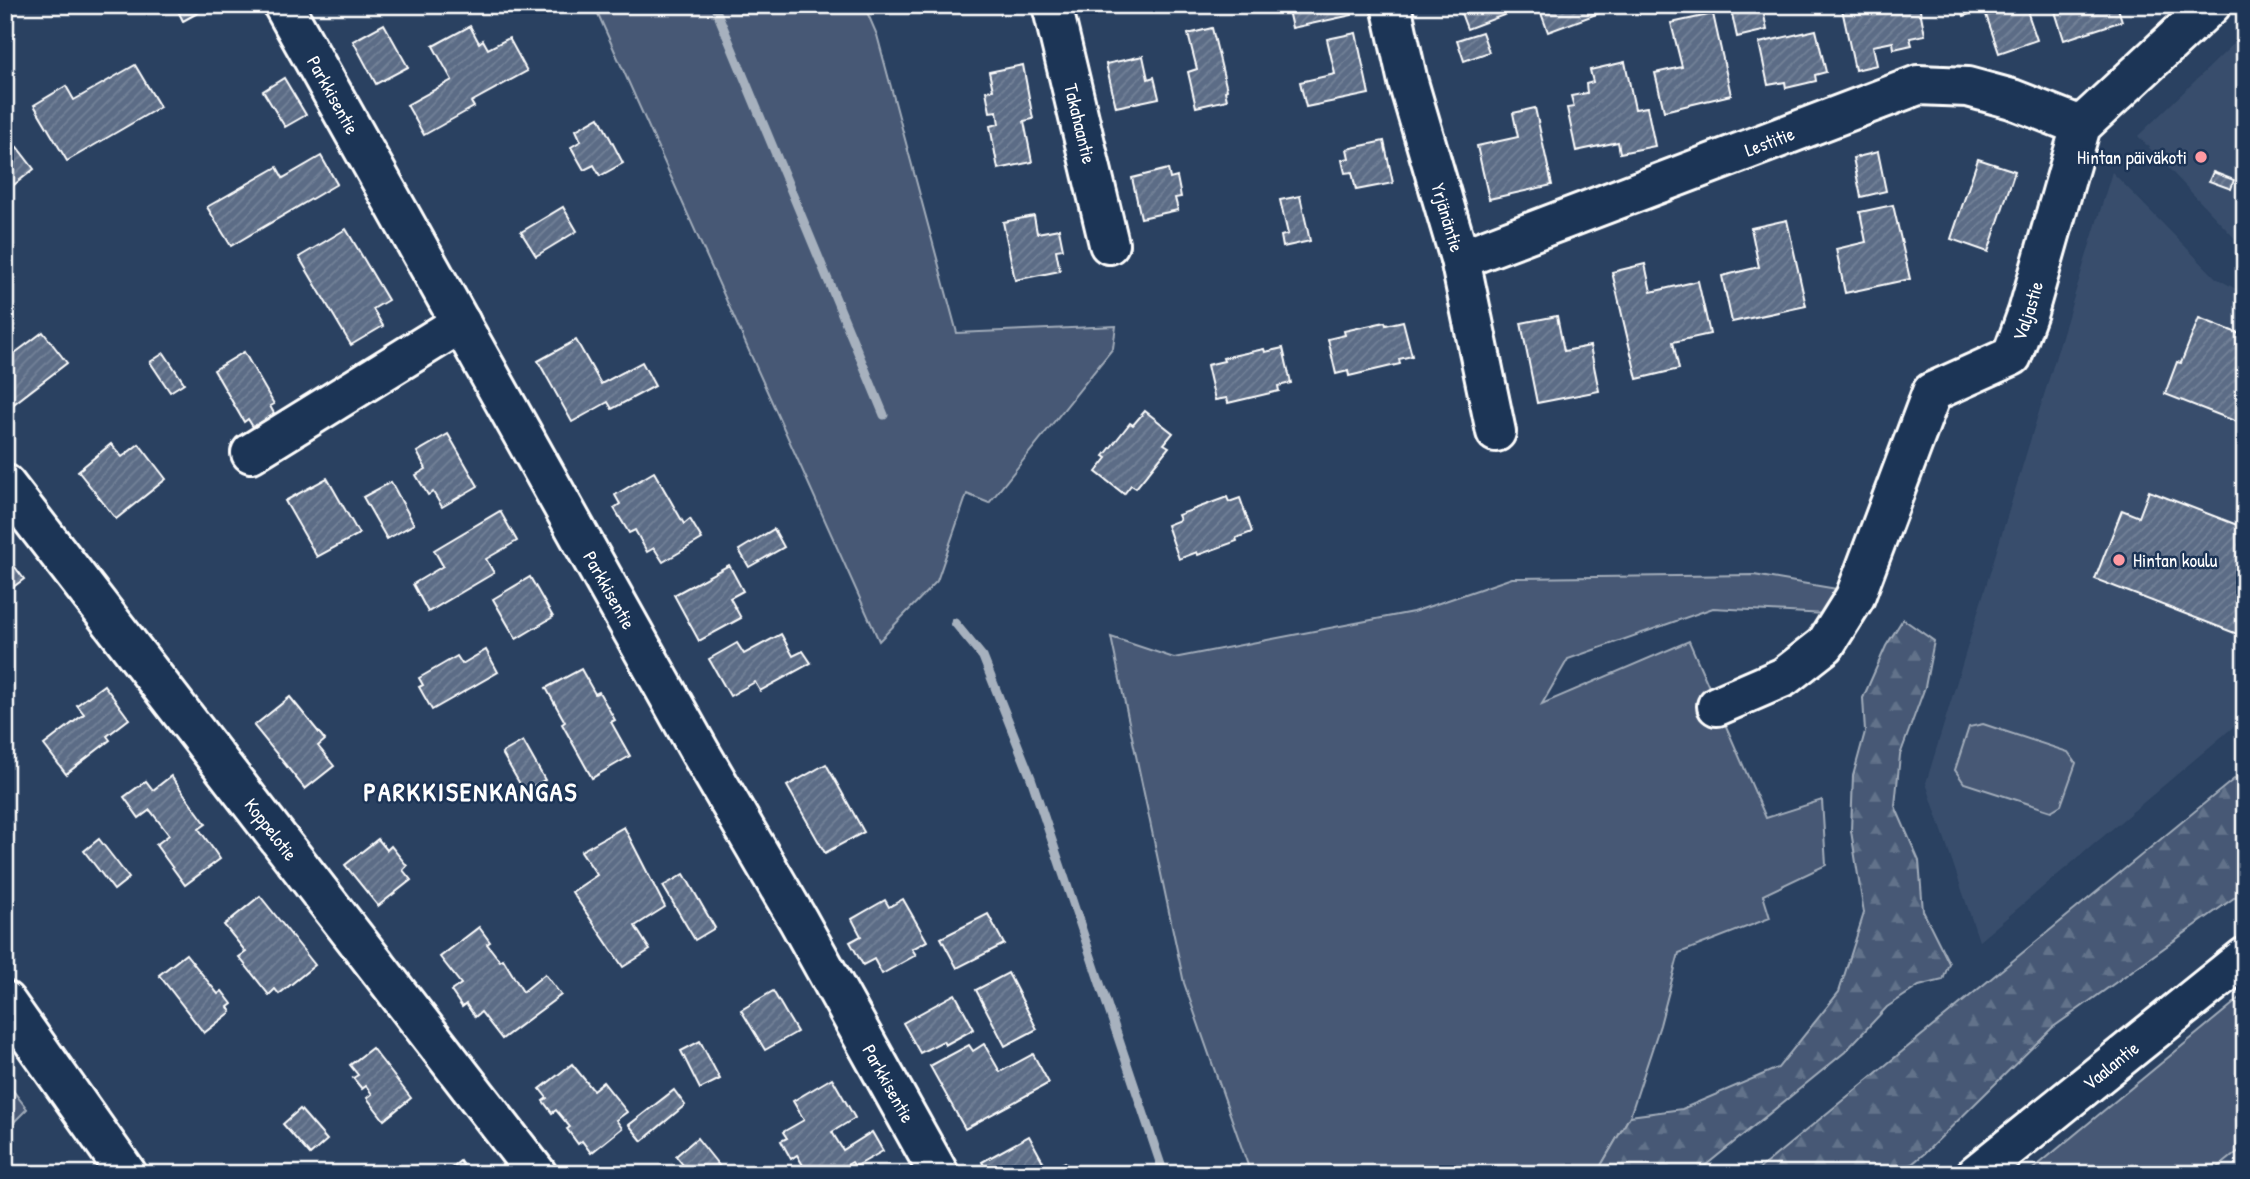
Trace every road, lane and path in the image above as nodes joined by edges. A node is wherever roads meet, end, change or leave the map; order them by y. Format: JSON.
{"nodes":[{"id":1,"x":283,"y":5,"type":"edge"},
{"id":2,"x":1052,"y":5,"type":"edge"},
{"id":3,"x":1391,"y":5,"type":"edge"},
{"id":4,"x":2211,"y":5,"type":"edge"},
{"id":5,"x":2081,"y":126,"type":"junction"},
{"id":6,"x":1109,"y":244,"type":"dead end"},
{"id":7,"x":1460,"y":259,"type":"junction"},
{"id":8,"x":461,"y":323,"type":"junction"},
{"id":9,"x":1496,"y":432,"type":"dead end"},
{"id":10,"x":251,"y":453,"type":"dead end"},
{"id":11,"x":5,"y":484,"type":"edge"},
{"id":12,"x":1717,"y":706,"type":"dead end"},
{"id":13,"x":2245,"y":957,"type":"edge"},
{"id":14,"x":5,"y":1001,"type":"edge"},
{"id":15,"x":127,"y":1174,"type":"edge"},
{"id":16,"x":537,"y":1174,"type":"edge"},
{"id":17,"x":939,"y":1174,"type":"edge"},
{"id":18,"x":1976,"y":1174,"type":"edge"}],
"edges":[{"from":1,"to":8,"type":"street","name":"Parkkisentie"},
{"from":2,"to":6,"type":"street","name":"Takahaantie"},
{"from":3,"to":7,"type":"street","name":"Yrjänäntie"},
{"from":4,"to":5,"type":"street"},
{"from":5,"to":7,"type":"street","name":"Lestitie"},
{"from":5,"to":12,"type":"street","name":"Valjastie"},
{"from":7,"to":9,"type":"street","name":"Yrjänäntie"},
{"from":8,"to":10,"type":"street"},
{"from":8,"to":17,"type":"street","name":"Parkkisentie"},
{"from":11,"to":16,"type":"street","name":"Koppelotie"},
{"from":13,"to":18,"type":"street","name":"Vaalantie"},
{"from":14,"to":15,"type":"street"}]}
